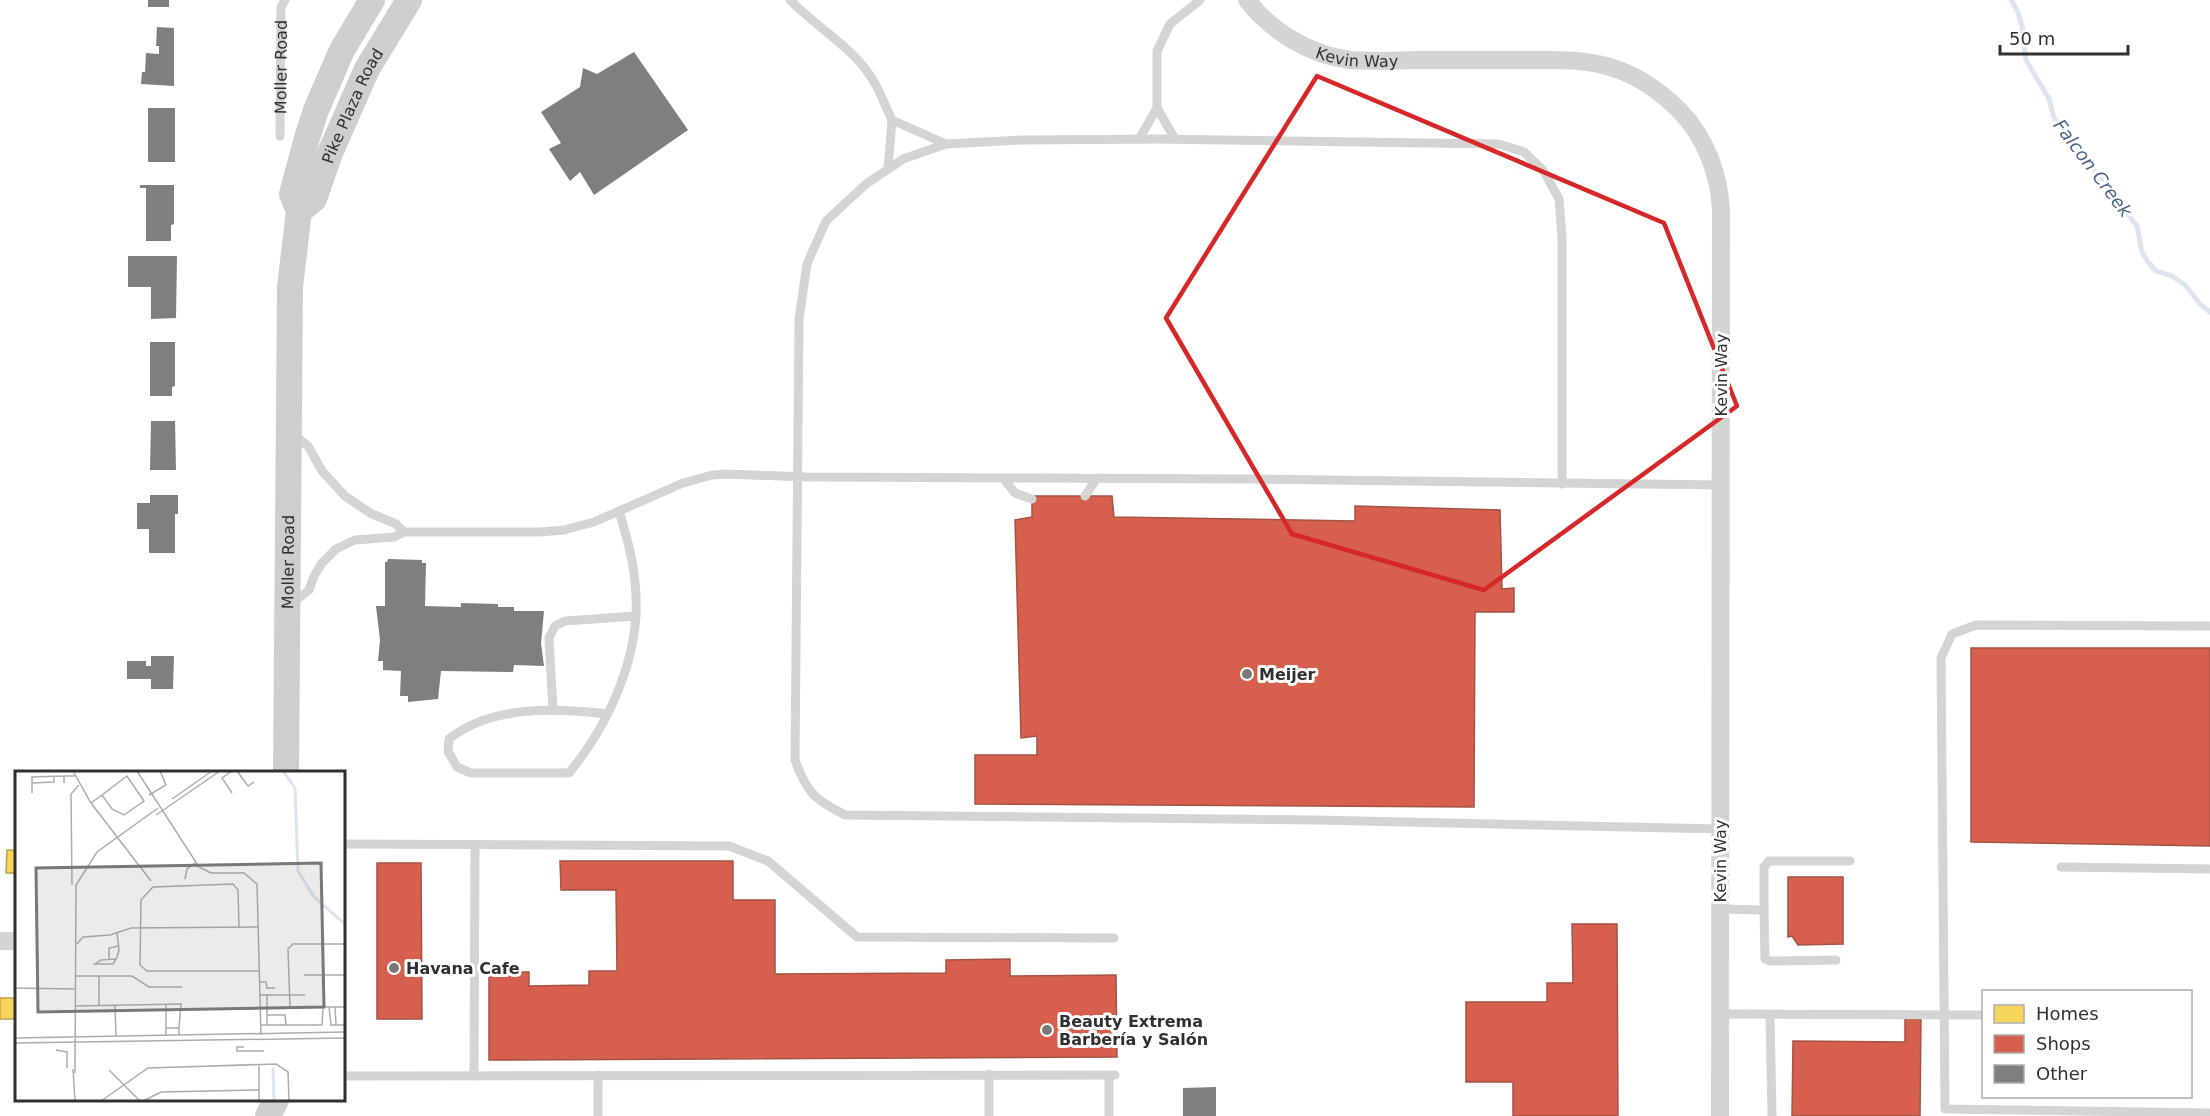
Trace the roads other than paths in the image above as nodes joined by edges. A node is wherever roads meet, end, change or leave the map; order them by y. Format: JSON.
{"nodes":[{"id":1,"x":285,"y":0,"type":"edge"},
{"id":2,"x":372,"y":0,"type":"edge"},
{"id":3,"x":409,"y":0,"type":"edge"},
{"id":4,"x":790,"y":0,"type":"edge"},
{"id":5,"x":1200,"y":0,"type":"edge"},
{"id":6,"x":1247,"y":0,"type":"edge"},
{"id":7,"x":1157,"y":108,"type":"junction"},
{"id":8,"x":892,"y":120,"type":"junction"},
{"id":9,"x":280,"y":136,"type":"dead end"},
{"id":10,"x":1139,"y":139,"type":"junction"},
{"id":11,"x":1175,"y":139,"type":"junction"},
{"id":12,"x":946,"y":144,"type":"junction"},
{"id":13,"x":888,"y":170,"type":"junction"},
{"id":14,"x":299,"y":211,"type":"junction"},
{"id":15,"x":289,"y":352,"type":"joint"},
{"id":16,"x":288,"y":430,"type":"junction"},
{"id":17,"x":796,"y":477,"type":"junction"},
{"id":18,"x":1003,"y":478,"type":"junction"},
{"id":19,"x":1097,"y":478,"type":"junction"},
{"id":20,"x":1562,"y":484,"type":"junction"},
{"id":21,"x":1721,"y":485,"type":"junction"},
{"id":22,"x":1085,"y":496,"type":"dead end"},
{"id":23,"x":1032,"y":499,"type":"dead end"},
{"id":24,"x":619,"y":511,"type":"junction"},
{"id":25,"x":404,"y":532,"type":"junction"},
{"id":26,"x":287,"y":608,"type":"junction"},
{"id":27,"x":636,"y":616,"type":"junction"},
{"id":28,"x":2210,"y":626,"type":"edge"},
{"id":29,"x":553,"y":710,"type":"junction"},
{"id":30,"x":607,"y":714,"type":"junction"},
{"id":31,"x":286,"y":771,"type":"edge"},
{"id":32,"x":1720,"y":830,"type":"junction"},
{"id":33,"x":345,"y":844,"type":"edge"},
{"id":34,"x":475,"y":845,"type":"junction"},
{"id":35,"x":1850,"y":861,"type":"dead end"},
{"id":36,"x":2061,"y":867,"type":"dead end"},
{"id":37,"x":2210,"y":870,"type":"edge"},
{"id":38,"x":1720,"y":909,"type":"junction"},
{"id":39,"x":1764,"y":910,"type":"junction"},
{"id":40,"x":1114,"y":938,"type":"dead end"},
{"id":41,"x":1836,"y":960,"type":"dead end"},
{"id":42,"x":1720,"y":1014,"type":"junction"},
{"id":43,"x":1770,"y":1015,"type":"junction"},
{"id":44,"x":1944,"y":1015,"type":"junction"},
{"id":45,"x":1982,"y":1015,"type":"edge"},
{"id":46,"x":990,"y":1074,"type":"junction"},
{"id":47,"x":598,"y":1075,"type":"junction"},
{"id":48,"x":345,"y":1076,"type":"edge"},
{"id":49,"x":474,"y":1076,"type":"junction"},
{"id":50,"x":276,"y":1101,"type":"edge"},
{"id":51,"x":278,"y":1101,"type":"edge"},
{"id":52,"x":1945,"y":1112,"type":"edge"},
{"id":53,"x":2040,"y":1113,"type":"edge"},
{"id":54,"x":2085,"y":1114,"type":"edge"},
{"id":55,"x":2205,"y":1114,"type":"edge"},
{"id":56,"x":268,"y":1116,"type":"edge"},
{"id":57,"x":285,"y":1116,"type":"edge"},
{"id":58,"x":598,"y":1116,"type":"edge"},
{"id":59,"x":989,"y":1116,"type":"edge"},
{"id":60,"x":1109,"y":1116,"type":"edge"},
{"id":61,"x":1720,"y":1116,"type":"edge"},
{"id":62,"x":1772,"y":1116,"type":"edge"}],
"edges":[{"from":1,"to":9,"type":"lane","name":"Moller Road"},
{"from":2,"to":14,"type":"main road","name":"Pike Plaza Road"},
{"from":3,"to":14,"type":"main road","name":"Pike Plaza Road"},
{"from":4,"to":8,"type":"lane"},
{"from":5,"to":7,"type":"lane"},
{"from":6,"to":21,"type":"street","name":"Kevin Way"},
{"from":7,"to":10,"type":"lane"},
{"from":7,"to":11,"type":"lane"},
{"from":8,"to":12,"type":"lane"},
{"from":8,"to":13,"type":"lane"},
{"from":10,"to":11,"type":"lane"},
{"from":10,"to":12,"type":"lane"},
{"from":11,"to":20,"type":"lane"},
{"from":12,"to":13,"type":"lane"},
{"from":13,"to":17,"type":"lane"},
{"from":14,"to":15,"type":"main road","name":"Pike Plaza Road"},
{"from":15,"to":16,"type":"main road","name":"Moller Road"},
{"from":16,"to":25,"type":"lane"},
{"from":16,"to":26,"type":"main road","name":"Moller Road"},
{"from":17,"to":18,"type":"lane"},
{"from":17,"to":24,"type":"lane"},
{"from":17,"to":32,"type":"lane"},
{"from":18,"to":19,"type":"lane"},
{"from":18,"to":23,"type":"lane"},
{"from":19,"to":20,"type":"lane"},
{"from":19,"to":22,"type":"lane"},
{"from":20,"to":21,"type":"lane"},
{"from":21,"to":32,"type":"street","name":"Kevin Way"},
{"from":24,"to":25,"type":"lane"},
{"from":24,"to":27,"type":"lane"},
{"from":25,"to":26,"type":"lane"},
{"from":26,"to":31,"type":"main road","name":"Moller Road"},
{"from":27,"to":29,"type":"lane"},
{"from":27,"to":30,"type":"lane"},
{"from":28,"to":44,"type":"lane"},
{"from":29,"to":30,"type":"lane"},
{"from":29,"to":30,"type":"lane"},
{"from":32,"to":38,"type":"street","name":"Kevin Way"},
{"from":33,"to":34,"type":"lane"},
{"from":34,"to":40,"type":"lane"},
{"from":34,"to":49,"type":"lane"},
{"from":35,"to":39,"type":"lane"},
{"from":36,"to":37,"type":"lane"},
{"from":38,"to":39,"type":"lane"},
{"from":38,"to":42,"type":"street","name":"Kevin Way"},
{"from":39,"to":41,"type":"lane"},
{"from":42,"to":43,"type":"lane"},
{"from":42,"to":61,"type":"street","name":"Kevin Way"},
{"from":43,"to":44,"type":"lane"},
{"from":43,"to":62,"type":"lane"},
{"from":44,"to":45,"type":"lane"},
{"from":44,"to":52,"type":"lane"},
{"from":46,"to":47,"type":"lane"},
{"from":46,"to":59,"type":"lane"},
{"from":46,"to":60,"type":"lane"},
{"from":47,"to":49,"type":"lane"},
{"from":47,"to":58,"type":"lane"},
{"from":48,"to":49,"type":"lane"},
{"from":50,"to":56,"type":"main road"},
{"from":51,"to":57,"type":"main road"},
{"from":52,"to":53,"type":"lane"},
{"from":53,"to":54,"type":"lane"},
{"from":54,"to":55,"type":"lane"}]}
